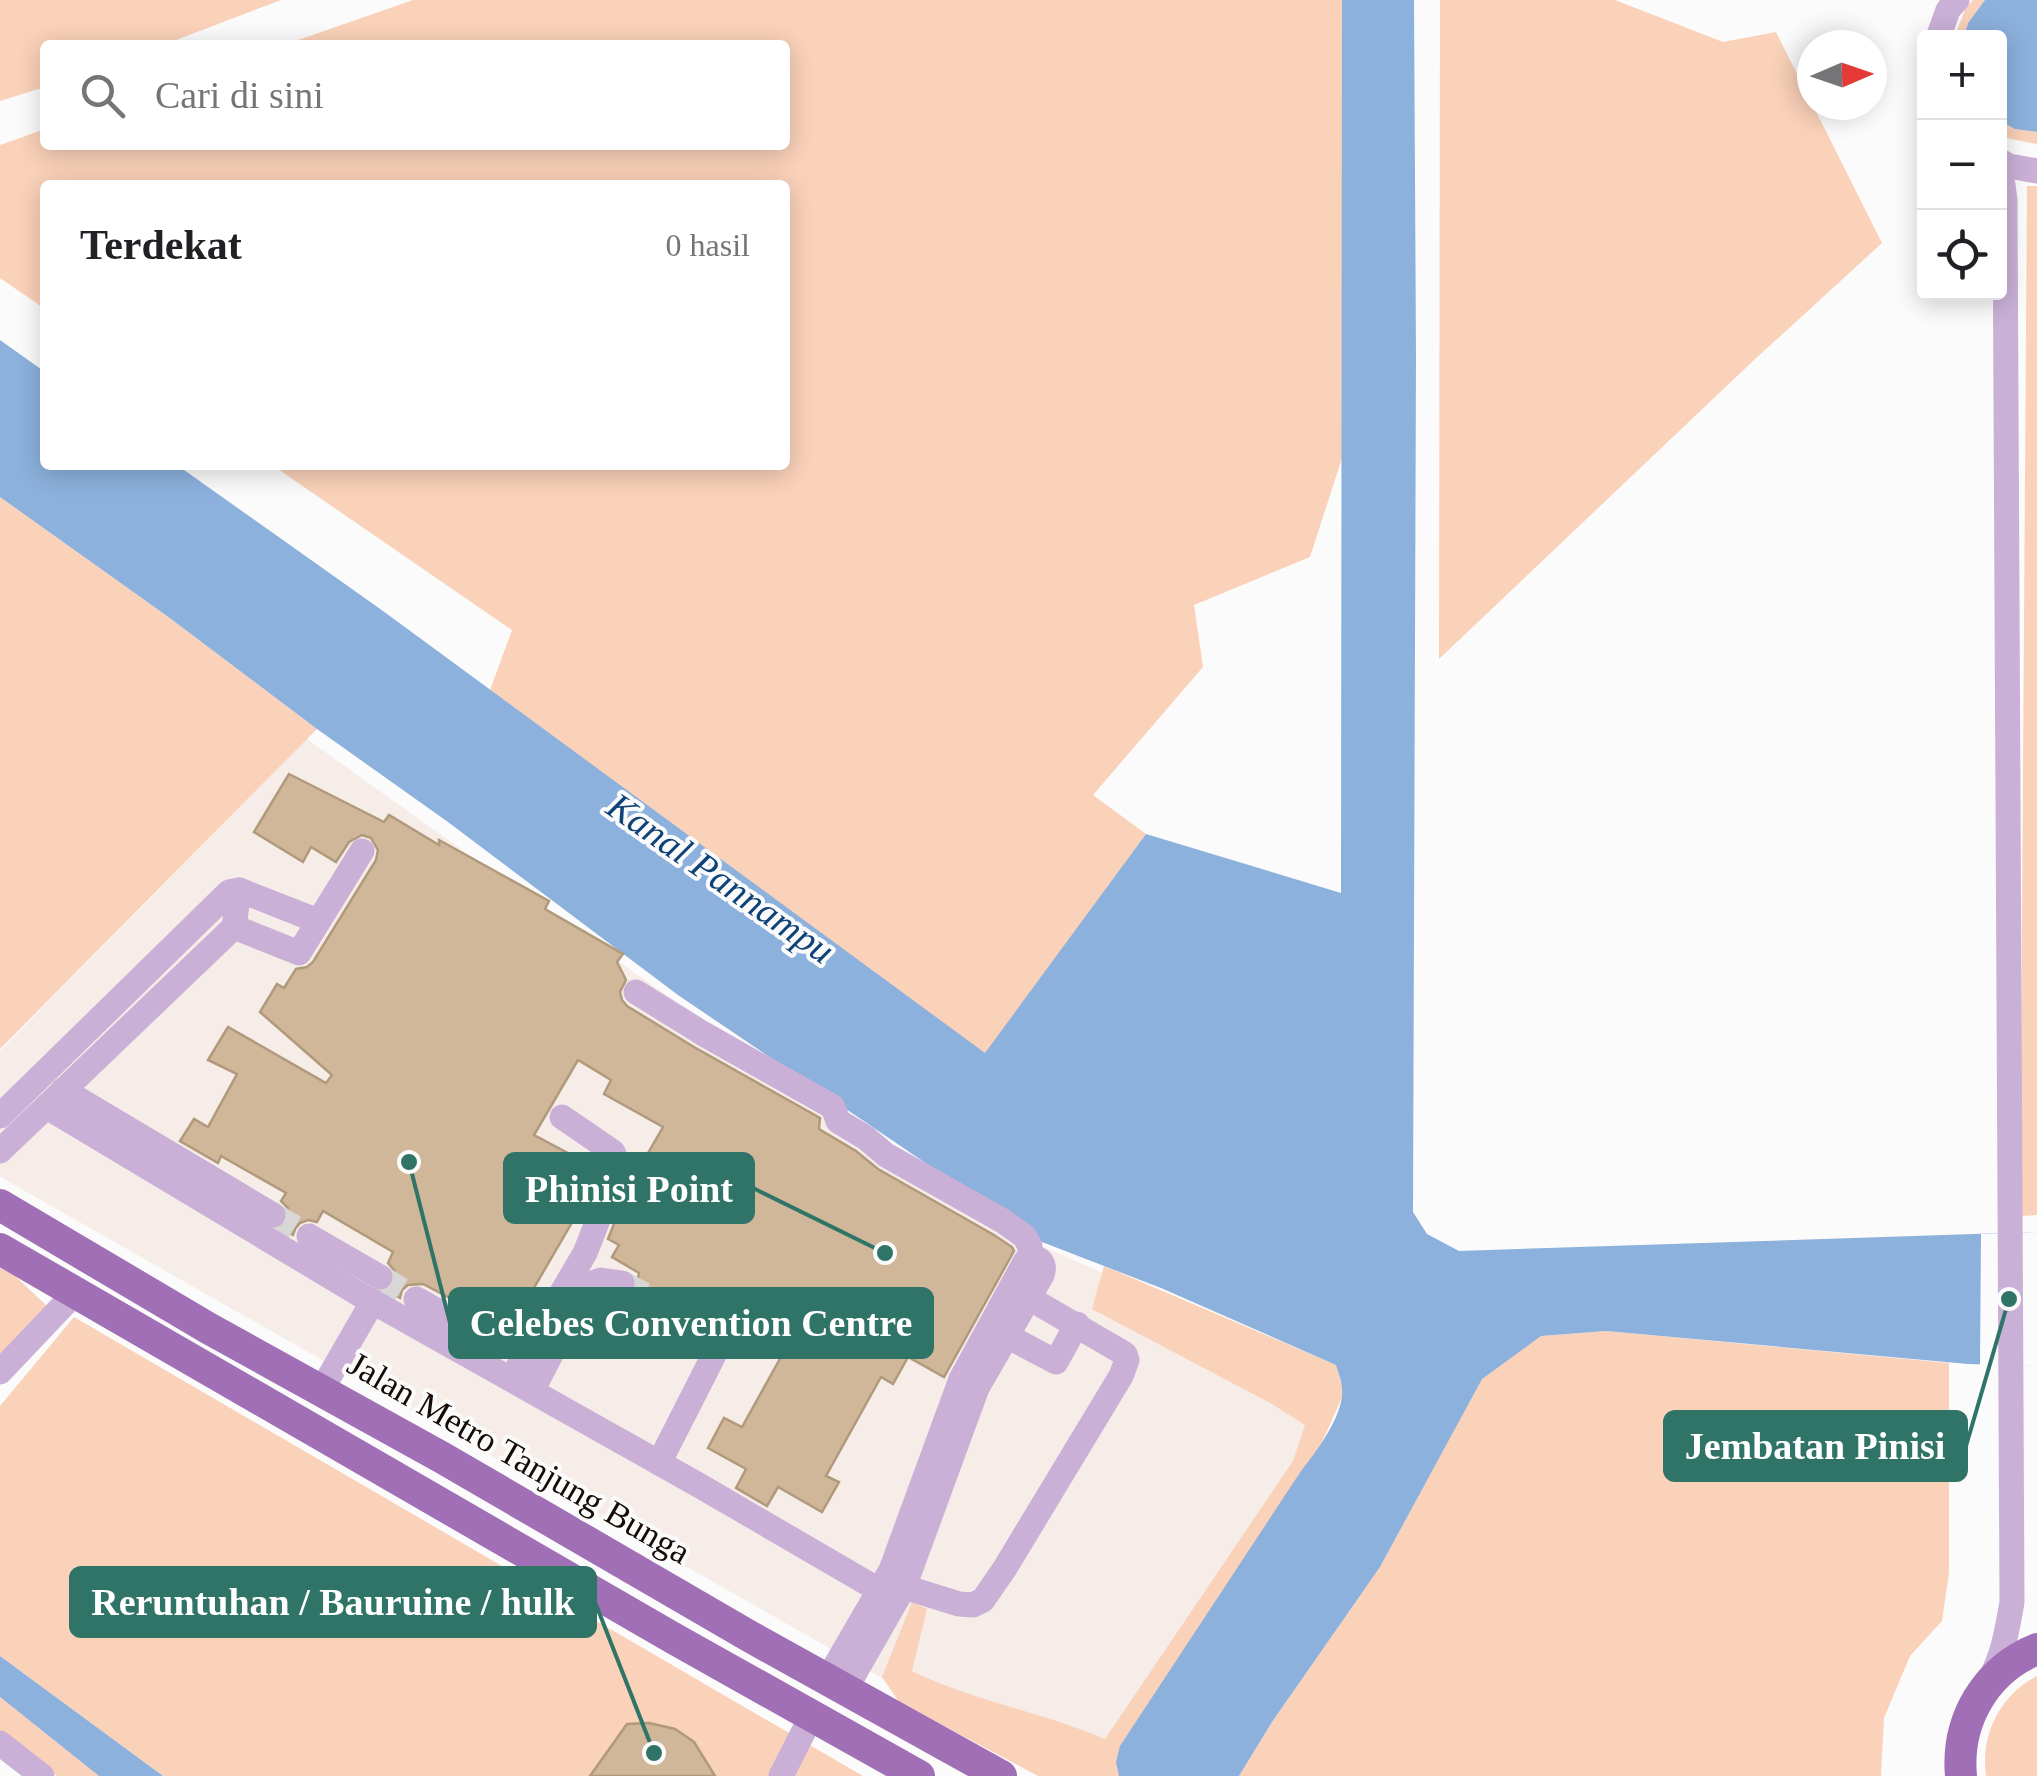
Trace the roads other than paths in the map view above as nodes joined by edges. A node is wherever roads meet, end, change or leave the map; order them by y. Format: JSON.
{"nodes":[{"id":1,"x":1956,"y":0,"type":"edge"},
{"id":2,"x":1941,"y":30,"type":"edge"},
{"id":3,"x":2007,"y":165,"type":"edge"},
{"id":4,"x":2037,"y":170,"type":"edge"},
{"id":5,"x":2005,"y":210,"type":"edge"},
{"id":6,"x":362,"y":851,"type":"dead end"},
{"id":7,"x":239,"y":890,"type":"junction"},
{"id":8,"x":318,"y":921,"type":"junction"},
{"id":9,"x":234,"y":927,"type":"junction"},
{"id":10,"x":636,"y":992,"type":"dead end"},
{"id":11,"x":55,"y":1098,"type":"junction"},
{"id":12,"x":0,"y":1116,"type":"edge"},
{"id":13,"x":562,"y":1117,"type":"dead end"},
{"id":14,"x":0,"y":1151,"type":"edge"},
{"id":15,"x":0,"y":1205,"type":"edge"},
{"id":16,"x":273,"y":1215,"type":"tunnel mouth"},
{"id":17,"x":309,"y":1236,"type":"tunnel mouth"},
{"id":18,"x":0,"y":1249,"type":"edge"},
{"id":19,"x":1030,"y":1258,"type":"junction"},
{"id":20,"x":622,"y":1282,"type":"dead end"},
{"id":21,"x":371,"y":1291,"type":"junction"},
{"id":22,"x":76,"y":1292,"type":"junction"},
{"id":23,"x":1029,"y":1298,"type":"junction"},
{"id":24,"x":416,"y":1299,"type":"tunnel mouth"},
{"id":25,"x":1076,"y":1324,"type":"junction"},
{"id":26,"x":706,"y":1328,"type":"dead end"},
{"id":27,"x":1007,"y":1336,"type":"junction"},
{"id":28,"x":456,"y":1348,"type":"junction"},
{"id":29,"x":0,"y":1372,"type":"edge"},
{"id":30,"x":522,"y":1385,"type":"junction"},
{"id":31,"x":315,"y":1387,"type":"junction"},
{"id":32,"x":297,"y":1421,"type":"junction"},
{"id":33,"x":948,"y":1441,"type":"junction"},
{"id":34,"x":659,"y":1463,"type":"junction"},
{"id":35,"x":893,"y":1593,"type":"junction"},
{"id":36,"x":2037,"y":1649,"type":"edge"},
{"id":37,"x":836,"y":1685,"type":"junction"},
{"id":38,"x":1987,"y":1685,"type":"junction"},
{"id":39,"x":812,"y":1715,"type":"junction"},
{"id":40,"x":0,"y":1743,"type":"edge"},
{"id":41,"x":42,"y":1776,"type":"edge"},
{"id":42,"x":781,"y":1776,"type":"edge"},
{"id":43,"x":919,"y":1776,"type":"edge"},
{"id":44,"x":1002,"y":1776,"type":"edge"},
{"id":45,"x":1961,"y":1776,"type":"edge"}],
"edges":[{"from":1,"to":2,"type":"street"},
{"from":3,"to":4,"type":"street"},
{"from":5,"to":38,"type":"street"},
{"from":6,"to":8,"type":"street"},
{"from":7,"to":8,"type":"street"},
{"from":7,"to":9,"type":"street"},
{"from":7,"to":12,"type":"street"},
{"from":8,"to":9,"type":"street"},
{"from":9,"to":11,"type":"street"},
{"from":10,"to":19,"type":"street"},
{"from":11,"to":14,"type":"street"},
{"from":11,"to":16,"type":"street"},
{"from":11,"to":21,"type":"street"},
{"from":13,"to":30,"type":"street"},
{"from":15,"to":31,"type":"main road","name":"Jalan Metro Tanjung Bunga"},
{"from":17,"to":21,"type":"street"},
{"from":18,"to":22,"type":"main road"},
{"from":19,"to":23,"type":"street"},
{"from":19,"to":33,"type":"street"},
{"from":20,"to":30,"type":"street"},
{"from":21,"to":28,"type":"street"},
{"from":21,"to":31,"type":"street"},
{"from":22,"to":29,"type":"street"},
{"from":22,"to":32,"type":"main road"},
{"from":23,"to":25,"type":"street"},
{"from":23,"to":27,"type":"street"},
{"from":24,"to":28,"type":"street"},
{"from":25,"to":27,"type":"street"},
{"from":25,"to":35,"type":"street"},
{"from":26,"to":34,"type":"street"},
{"from":27,"to":33,"type":"street"},
{"from":28,"to":30,"type":"street"},
{"from":30,"to":34,"type":"street"},
{"from":31,"to":32,"type":"main road"},
{"from":31,"to":37,"type":"main road","name":"Jalan Metro Tanjung Bunga"},
{"from":32,"to":39,"type":"main road"},
{"from":33,"to":35,"type":"street"},
{"from":34,"to":35,"type":"street"},
{"from":35,"to":37,"type":"street"},
{"from":36,"to":38,"type":"main road"},
{"from":37,"to":44,"type":"main road","name":"Jalan Metro Tanjung Bunga"},
{"from":38,"to":45,"type":"main road"},
{"from":39,"to":42,"type":"street"},
{"from":39,"to":43,"type":"main road"},
{"from":40,"to":41,"type":"street"}]}
